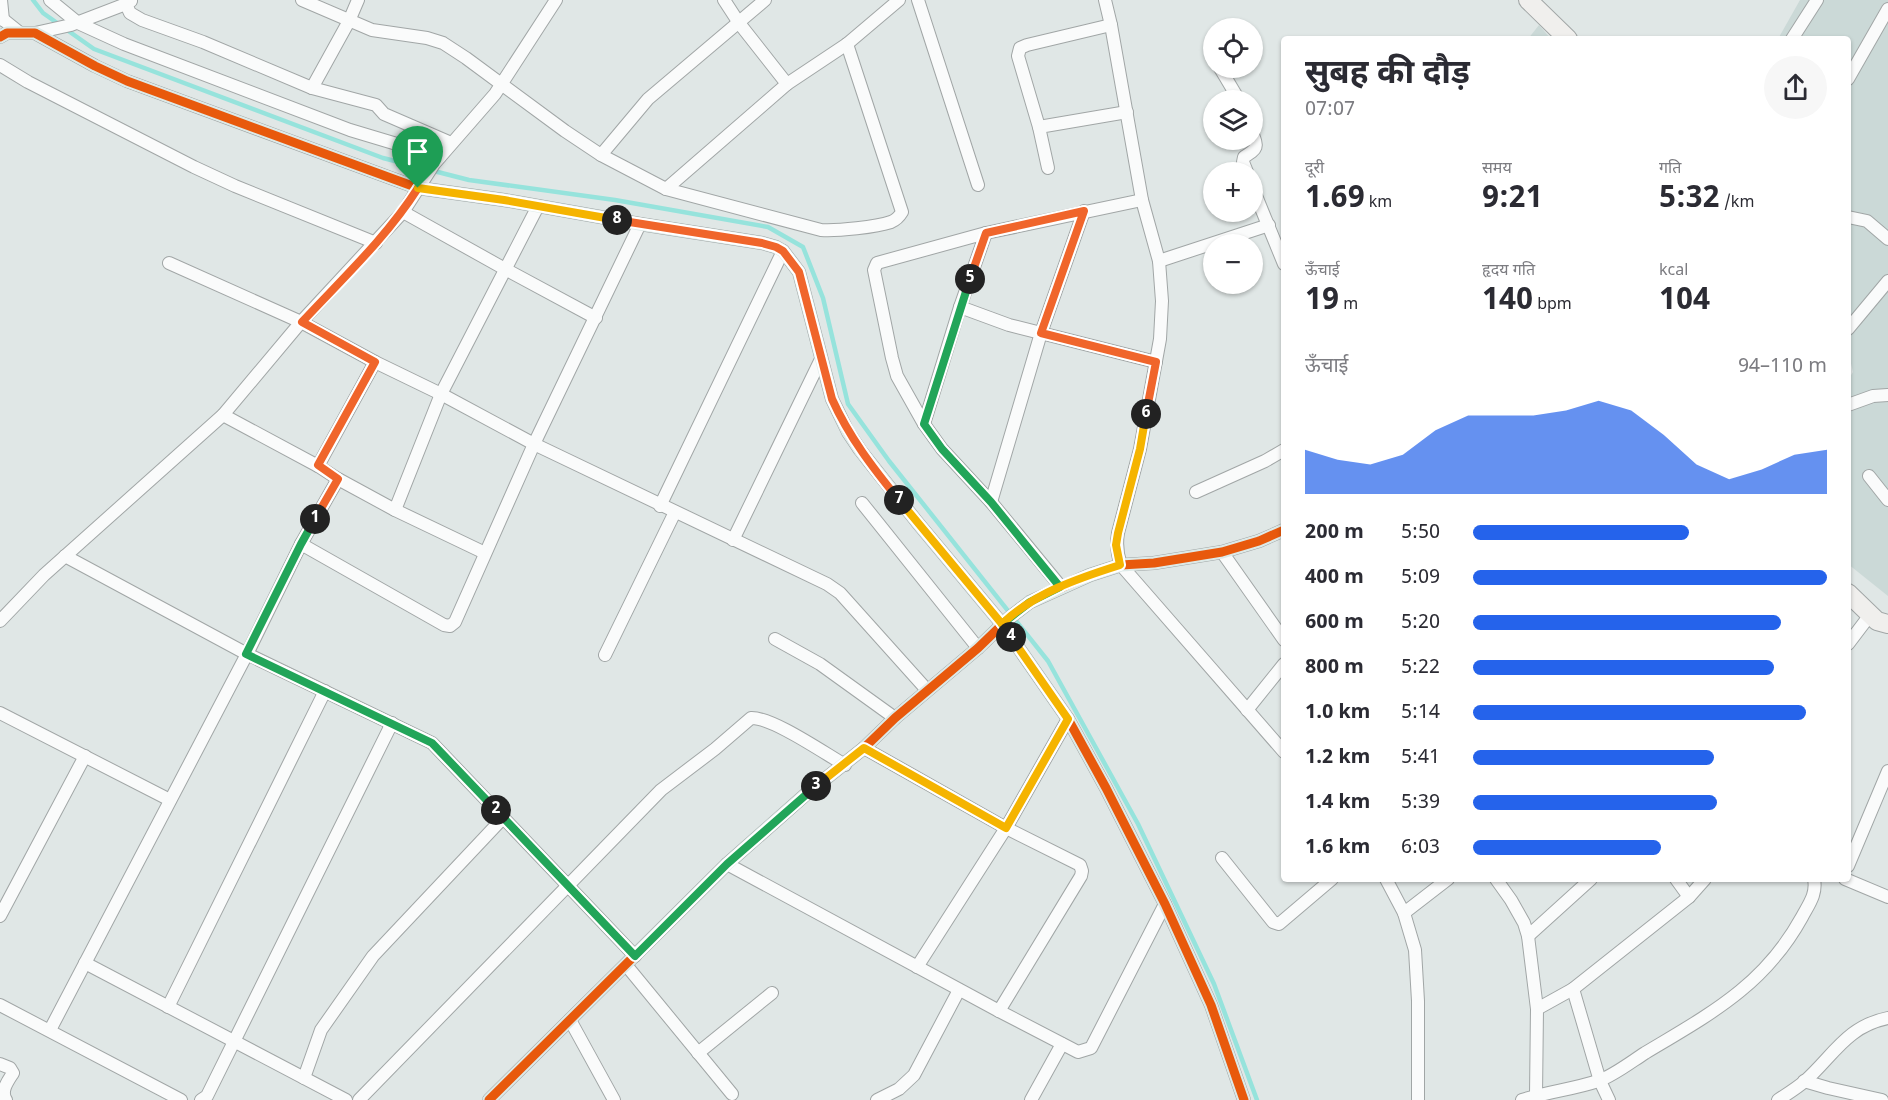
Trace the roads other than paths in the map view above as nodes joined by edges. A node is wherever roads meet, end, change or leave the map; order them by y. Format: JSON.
{"nodes":[{"id":1,"x":1,"y":0,"type":"edge"},
{"id":2,"x":50,"y":0,"type":"edge"},
{"id":3,"x":302,"y":0,"type":"edge"},
{"id":4,"x":358,"y":0,"type":"edge"},
{"id":5,"x":724,"y":0,"type":"edge"},
{"id":6,"x":765,"y":0,"type":"edge"},
{"id":7,"x":899,"y":0,"type":"edge"},
{"id":8,"x":918,"y":0,"type":"edge"},
{"id":9,"x":1105,"y":0,"type":"edge"},
{"id":10,"x":1528,"y":0,"type":"edge"},
{"id":11,"x":1817,"y":0,"type":"edge"},
{"id":12,"x":129,"y":2,"type":"edge"},
{"id":13,"x":549,"y":2,"type":"edge"},
{"id":14,"x":1888,"y":9,"type":"edge"},
{"id":15,"x":2,"y":18,"type":"edge"},
{"id":16,"x":350,"y":21,"type":"junction"},
{"id":17,"x":739,"y":23,"type":"junction"},
{"id":18,"x":75,"y":24,"type":"junction"},
{"id":19,"x":1111,"y":25,"type":"junction"},
{"id":20,"x":20,"y":33,"type":"junction"},
{"id":21,"x":35,"y":33,"type":"junction"},
{"id":22,"x":1565,"y":36,"type":"edge"},
{"id":23,"x":1794,"y":36,"type":"edge"},
{"id":24,"x":0,"y":37,"type":"edge"},
{"id":25,"x":847,"y":44,"type":"junction"},
{"id":26,"x":0,"y":64,"type":"edge"},
{"id":27,"x":1851,"y":74,"type":"edge"},
{"id":28,"x":501,"y":84,"type":"junction"},
{"id":29,"x":787,"y":84,"type":"junction"},
{"id":30,"x":312,"y":88,"type":"junction"},
{"id":31,"x":1127,"y":112,"type":"junction"},
{"id":32,"x":1039,"y":128,"type":"junction"},
{"id":33,"x":451,"y":143,"type":"junction"},
{"id":34,"x":1255,"y":150,"type":"edge"},
{"id":35,"x":601,"y":155,"type":"junction"},
{"id":36,"x":437,"y":160,"type":"junction"},
{"id":37,"x":1243,"y":162,"type":"edge"},
{"id":38,"x":1048,"y":168,"type":"dead end"},
{"id":39,"x":421,"y":183,"type":"junction"},
{"id":40,"x":978,"y":185,"type":"dead end"},
{"id":41,"x":666,"y":189,"type":"junction"},
{"id":42,"x":1142,"y":200,"type":"junction"},
{"id":43,"x":538,"y":206,"type":"junction"},
{"id":44,"x":1084,"y":211,"type":"junction"},
{"id":45,"x":1263,"y":211,"type":"edge"},
{"id":46,"x":403,"y":212,"type":"junction"},
{"id":47,"x":1851,"y":218,"type":"edge"},
{"id":48,"x":640,"y":224,"type":"junction"},
{"id":49,"x":1269,"y":225,"type":"junction"},
{"id":50,"x":986,"y":233,"type":"junction"},
{"id":51,"x":1888,"y":239,"type":"edge"},
{"id":52,"x":376,"y":243,"type":"junction"},
{"id":53,"x":783,"y":251,"type":"junction"},
{"id":54,"x":1281,"y":256,"type":"edge"},
{"id":55,"x":1159,"y":261,"type":"junction"},
{"id":56,"x":169,"y":263,"type":"dead end"},
{"id":57,"x":505,"y":269,"type":"junction"},
{"id":58,"x":1888,"y":281,"type":"edge"},
{"id":59,"x":960,"y":307,"type":"junction"},
{"id":60,"x":596,"y":318,"type":"junction"},
{"id":61,"x":302,"y":322,"type":"junction"},
{"id":62,"x":1851,"y":325,"type":"edge"},
{"id":63,"x":1041,"y":333,"type":"junction"},
{"id":64,"x":820,"y":359,"type":"junction"},
{"id":65,"x":375,"y":362,"type":"junction"},
{"id":66,"x":1156,"y":362,"type":"junction"},
{"id":67,"x":441,"y":394,"type":"junction"},
{"id":68,"x":1888,"y":395,"type":"edge"},
{"id":69,"x":1851,"y":404,"type":"edge"},
{"id":70,"x":224,"y":415,"type":"junction"},
{"id":71,"x":924,"y":424,"type":"junction"},
{"id":72,"x":534,"y":444,"type":"junction"},
{"id":73,"x":1281,"y":452,"type":"edge"},
{"id":74,"x":318,"y":465,"type":"junction"},
{"id":75,"x":1869,"y":476,"type":"dead end"},
{"id":76,"x":338,"y":479,"type":"junction"},
{"id":77,"x":1196,"y":492,"type":"dead end"},
{"id":78,"x":1888,"y":500,"type":"edge"},
{"id":79,"x":991,"y":502,"type":"junction"},
{"id":80,"x":862,"y":503,"type":"dead end"},
{"id":81,"x":660,"y":506,"type":"junction"},
{"id":82,"x":395,"y":510,"type":"junction"},
{"id":83,"x":675,"y":512,"type":"junction"},
{"id":84,"x":1281,"y":531,"type":"edge"},
{"id":85,"x":733,"y":540,"type":"junction"},
{"id":86,"x":301,"y":544,"type":"junction"},
{"id":87,"x":1222,"y":552,"type":"junction"},
{"id":88,"x":485,"y":553,"type":"junction"},
{"id":89,"x":65,"y":556,"type":"junction"},
{"id":90,"x":1120,"y":565,"type":"junction"},
{"id":91,"x":1060,"y":587,"type":"junction"},
{"id":92,"x":1851,"y":596,"type":"edge"},
{"id":93,"x":1870,"y":615,"type":"junction"},
{"id":94,"x":0,"y":621,"type":"edge"},
{"id":95,"x":1006,"y":621,"type":"junction"},
{"id":96,"x":1888,"y":624,"type":"edge"},
{"id":97,"x":1281,"y":636,"type":"edge"},
{"id":98,"x":775,"y":639,"type":"dead end"},
{"id":99,"x":1851,"y":640,"type":"edge"},
{"id":100,"x":978,"y":648,"type":"junction"},
{"id":101,"x":246,"y":654,"type":"junction"},
{"id":102,"x":605,"y":655,"type":"dead end"},
{"id":103,"x":1281,"y":668,"type":"edge"},
{"id":104,"x":927,"y":690,"type":"junction"},
{"id":105,"x":325,"y":692,"type":"junction"},
{"id":106,"x":1247,"y":710,"type":"junction"},
{"id":107,"x":0,"y":713,"type":"edge"},
{"id":108,"x":895,"y":718,"type":"junction"},
{"id":109,"x":1068,"y":719,"type":"junction"},
{"id":110,"x":392,"y":723,"type":"junction"},
{"id":111,"x":864,"y":748,"type":"junction"},
{"id":112,"x":1281,"y":749,"type":"edge"},
{"id":113,"x":85,"y":756,"type":"junction"},
{"id":114,"x":845,"y":765,"type":"junction"},
{"id":115,"x":1888,"y":771,"type":"edge"},
{"id":116,"x":170,"y":800,"type":"junction"},
{"id":117,"x":503,"y":818,"type":"junction"},
{"id":118,"x":1006,"y":828,"type":"junction"},
{"id":119,"x":1222,"y":858,"type":"dead end"},
{"id":120,"x":1851,"y":859,"type":"edge"},
{"id":121,"x":727,"y":864,"type":"junction"},
{"id":122,"x":1328,"y":882,"type":"edge"},
{"id":123,"x":1388,"y":882,"type":"edge"},
{"id":124,"x":1444,"y":882,"type":"edge"},
{"id":125,"x":1498,"y":882,"type":"edge"},
{"id":126,"x":1588,"y":882,"type":"edge"},
{"id":127,"x":1678,"y":882,"type":"edge"},
{"id":128,"x":1702,"y":882,"type":"edge"},
{"id":129,"x":1814,"y":882,"type":"edge"},
{"id":130,"x":1851,"y":882,"type":"edge"},
{"id":131,"x":568,"y":886,"type":"junction"},
{"id":132,"x":1689,"y":897,"type":"junction"},
{"id":133,"x":1888,"y":897,"type":"edge"},
{"id":134,"x":1165,"y":903,"type":"junction"},
{"id":135,"x":1404,"y":913,"type":"junction"},
{"id":136,"x":0,"y":916,"type":"edge"},
{"id":137,"x":1528,"y":936,"type":"junction"},
{"id":138,"x":630,"y":960,"type":"junction"},
{"id":139,"x":85,"y":963,"type":"junction"},
{"id":140,"x":917,"y":967,"type":"junction"},
{"id":141,"x":1573,"y":989,"type":"junction"},
{"id":142,"x":959,"y":990,"type":"junction"},
{"id":143,"x":772,"y":993,"type":"dead end"},
{"id":144,"x":0,"y":1005,"type":"edge"},
{"id":145,"x":168,"y":1007,"type":"junction"},
{"id":146,"x":1537,"y":1009,"type":"junction"},
{"id":147,"x":999,"y":1011,"type":"junction"},
{"id":148,"x":1888,"y":1018,"type":"edge"},
{"id":149,"x":570,"y":1020,"type":"junction"},
{"id":150,"x":50,"y":1030,"type":"junction"},
{"id":151,"x":234,"y":1041,"type":"junction"},
{"id":152,"x":1062,"y":1044,"type":"junction"},
{"id":153,"x":698,"y":1053,"type":"junction"},
{"id":154,"x":0,"y":1064,"type":"edge"},
{"id":155,"x":303,"y":1078,"type":"junction"},
{"id":156,"x":1600,"y":1081,"type":"junction"},
{"id":157,"x":1804,"y":1081,"type":"junction"},
{"id":158,"x":732,"y":1094,"type":"dead end"},
{"id":159,"x":1825,"y":1094,"type":"edge"},
{"id":160,"x":1536,"y":1095,"type":"junction"},
{"id":161,"x":611,"y":1099,"type":"edge"},
{"id":162,"x":6,"y":1100,"type":"edge"},
{"id":163,"x":181,"y":1100,"type":"edge"},
{"id":164,"x":201,"y":1100,"type":"edge"},
{"id":165,"x":346,"y":1100,"type":"edge"},
{"id":166,"x":360,"y":1100,"type":"edge"},
{"id":167,"x":489,"y":1100,"type":"edge"},
{"id":168,"x":877,"y":1100,"type":"edge"},
{"id":169,"x":1031,"y":1100,"type":"edge"},
{"id":170,"x":1244,"y":1100,"type":"edge"},
{"id":171,"x":1418,"y":1100,"type":"edge"},
{"id":172,"x":1522,"y":1100,"type":"edge"},
{"id":173,"x":1609,"y":1100,"type":"edge"},
{"id":174,"x":1778,"y":1100,"type":"edge"},
{"id":175,"x":1882,"y":1100,"type":"edge"}],
"edges":[{"from":1,"to":15,"type":"street"},
{"from":2,"to":18,"type":"street"},
{"from":3,"to":16,"type":"street"},
{"from":4,"to":16,"type":"street"},
{"from":5,"to":17,"type":"street"},
{"from":6,"to":17,"type":"street"},
{"from":7,"to":25,"type":"street"},
{"from":8,"to":40,"type":"street"},
{"from":9,"to":19,"type":"street"},
{"from":10,"to":22,"type":"street"},
{"from":11,"to":23,"type":"street"},
{"from":12,"to":18,"type":"street"},
{"from":12,"to":30,"type":"street"},
{"from":13,"to":28,"type":"street"},
{"from":14,"to":27,"type":"street"},
{"from":15,"to":20,"type":"street"},
{"from":16,"to":28,"type":"street"},
{"from":16,"to":30,"type":"street"},
{"from":17,"to":29,"type":"street"},
{"from":17,"to":35,"type":"street"},
{"from":18,"to":21,"type":"street"},
{"from":18,"to":36,"type":"street"},
{"from":19,"to":31,"type":"street"},
{"from":19,"to":32,"type":"street"},
{"from":20,"to":21,"type":"street"},
{"from":20,"to":24,"type":"street"},
{"from":21,"to":39,"type":"street"},
{"from":25,"to":29,"type":"street"},
{"from":25,"to":41,"type":"street"},
{"from":26,"to":52,"type":"street"},
{"from":28,"to":33,"type":"street"},
{"from":28,"to":35,"type":"street"},
{"from":29,"to":41,"type":"street"},
{"from":30,"to":33,"type":"street"},
{"from":31,"to":32,"type":"street"},
{"from":31,"to":42,"type":"street"},
{"from":32,"to":38,"type":"street"},
{"from":33,"to":36,"type":"street"},
{"from":34,"to":37,"type":"street"},
{"from":35,"to":41,"type":"street"},
{"from":36,"to":39,"type":"street"},
{"from":39,"to":43,"type":"street"},
{"from":39,"to":46,"type":"street"},
{"from":42,"to":44,"type":"street"},
{"from":42,"to":55,"type":"street"},
{"from":43,"to":48,"type":"street"},
{"from":43,"to":57,"type":"street"},
{"from":44,"to":50,"type":"street"},
{"from":44,"to":63,"type":"street"},
{"from":45,"to":49,"type":"street"},
{"from":46,"to":52,"type":"street"},
{"from":46,"to":57,"type":"street"},
{"from":47,"to":51,"type":"street"},
{"from":48,"to":53,"type":"street"},
{"from":48,"to":60,"type":"street"},
{"from":49,"to":54,"type":"street"},
{"from":49,"to":55,"type":"street"},
{"from":50,"to":59,"type":"street"},
{"from":50,"to":71,"type":"street"},
{"from":52,"to":61,"type":"street"},
{"from":53,"to":64,"type":"street"},
{"from":53,"to":81,"type":"street"},
{"from":55,"to":66,"type":"street"},
{"from":56,"to":61,"type":"street"},
{"from":57,"to":60,"type":"street"},
{"from":57,"to":67,"type":"street"},
{"from":58,"to":62,"type":"street"},
{"from":59,"to":63,"type":"street"},
{"from":59,"to":71,"type":"street"},
{"from":60,"to":72,"type":"street"},
{"from":61,"to":65,"type":"street"},
{"from":61,"to":70,"type":"street"},
{"from":63,"to":66,"type":"street"},
{"from":63,"to":79,"type":"street"},
{"from":64,"to":85,"type":"street"},
{"from":64,"to":95,"type":"street"},
{"from":65,"to":67,"type":"street"},
{"from":65,"to":74,"type":"street"},
{"from":66,"to":90,"type":"street"},
{"from":67,"to":72,"type":"street"},
{"from":67,"to":82,"type":"street"},
{"from":68,"to":69,"type":"street"},
{"from":70,"to":74,"type":"street"},
{"from":70,"to":89,"type":"street"},
{"from":71,"to":79,"type":"street"},
{"from":72,"to":81,"type":"street"},
{"from":72,"to":88,"type":"street"},
{"from":73,"to":77,"type":"street"},
{"from":74,"to":76,"type":"street"},
{"from":75,"to":78,"type":"street"},
{"from":76,"to":82,"type":"street"},
{"from":76,"to":86,"type":"street"},
{"from":79,"to":91,"type":"street"},
{"from":80,"to":100,"type":"street"},
{"from":81,"to":83,"type":"street"},
{"from":82,"to":88,"type":"street"},
{"from":83,"to":85,"type":"street"},
{"from":83,"to":102,"type":"street"},
{"from":84,"to":87,"type":"street"},
{"from":85,"to":104,"type":"street"},
{"from":86,"to":88,"type":"street"},
{"from":86,"to":101,"type":"street"},
{"from":87,"to":90,"type":"street"},
{"from":87,"to":97,"type":"street"},
{"from":89,"to":94,"type":"street"},
{"from":89,"to":101,"type":"street"},
{"from":90,"to":91,"type":"street"},
{"from":90,"to":106,"type":"street"},
{"from":91,"to":95,"type":"street"},
{"from":92,"to":93,"type":"street"},
{"from":93,"to":96,"type":"street"},
{"from":93,"to":99,"type":"street"},
{"from":95,"to":100,"type":"street"},
{"from":95,"to":109,"type":"street"},
{"from":98,"to":108,"type":"street"},
{"from":100,"to":104,"type":"street"},
{"from":101,"to":105,"type":"street"},
{"from":101,"to":116,"type":"street"},
{"from":103,"to":106,"type":"street"},
{"from":104,"to":108,"type":"street"},
{"from":105,"to":110,"type":"street"},
{"from":105,"to":145,"type":"street"},
{"from":106,"to":112,"type":"street"},
{"from":107,"to":113,"type":"street"},
{"from":108,"to":111,"type":"street"},
{"from":109,"to":118,"type":"street"},
{"from":109,"to":134,"type":"street"},
{"from":110,"to":117,"type":"street"},
{"from":110,"to":151,"type":"street"},
{"from":111,"to":114,"type":"street"},
{"from":111,"to":118,"type":"street"},
{"from":113,"to":116,"type":"street"},
{"from":113,"to":136,"type":"street"},
{"from":114,"to":121,"type":"street"},
{"from":114,"to":131,"type":"street"},
{"from":115,"to":120,"type":"street"},
{"from":116,"to":139,"type":"street"},
{"from":117,"to":131,"type":"street"},
{"from":117,"to":155,"type":"street"},
{"from":118,"to":140,"type":"street"},
{"from":118,"to":147,"type":"street"},
{"from":119,"to":122,"type":"street"},
{"from":121,"to":138,"type":"street"},
{"from":121,"to":140,"type":"street"},
{"from":123,"to":135,"type":"street"},
{"from":124,"to":135,"type":"street"},
{"from":125,"to":137,"type":"street"},
{"from":126,"to":137,"type":"street"},
{"from":127,"to":132,"type":"street"},
{"from":128,"to":132,"type":"street"},
{"from":129,"to":156,"type":"street"},
{"from":130,"to":133,"type":"street"},
{"from":131,"to":138,"type":"street"},
{"from":131,"to":166,"type":"street"},
{"from":132,"to":141,"type":"street"},
{"from":134,"to":152,"type":"street"},
{"from":134,"to":170,"type":"street"},
{"from":135,"to":171,"type":"street"},
{"from":137,"to":146,"type":"street"},
{"from":138,"to":149,"type":"street"},
{"from":138,"to":153,"type":"street"},
{"from":139,"to":145,"type":"street"},
{"from":139,"to":150,"type":"street"},
{"from":140,"to":142,"type":"street"},
{"from":141,"to":146,"type":"street"},
{"from":141,"to":156,"type":"street"},
{"from":142,"to":147,"type":"street"},
{"from":142,"to":168,"type":"street"},
{"from":143,"to":153,"type":"street"},
{"from":144,"to":150,"type":"street"},
{"from":145,"to":151,"type":"street"},
{"from":146,"to":160,"type":"street"},
{"from":147,"to":152,"type":"street"},
{"from":148,"to":157,"type":"street"},
{"from":149,"to":161,"type":"street"},
{"from":149,"to":167,"type":"street"},
{"from":150,"to":163,"type":"street"},
{"from":151,"to":155,"type":"street"},
{"from":151,"to":164,"type":"street"},
{"from":152,"to":169,"type":"street"},
{"from":153,"to":158,"type":"street"},
{"from":154,"to":162,"type":"street"},
{"from":155,"to":165,"type":"street"},
{"from":156,"to":160,"type":"street"},
{"from":156,"to":173,"type":"street"},
{"from":157,"to":159,"type":"street"},
{"from":157,"to":174,"type":"street"},
{"from":159,"to":175,"type":"street"},
{"from":160,"to":172,"type":"street"}]}
